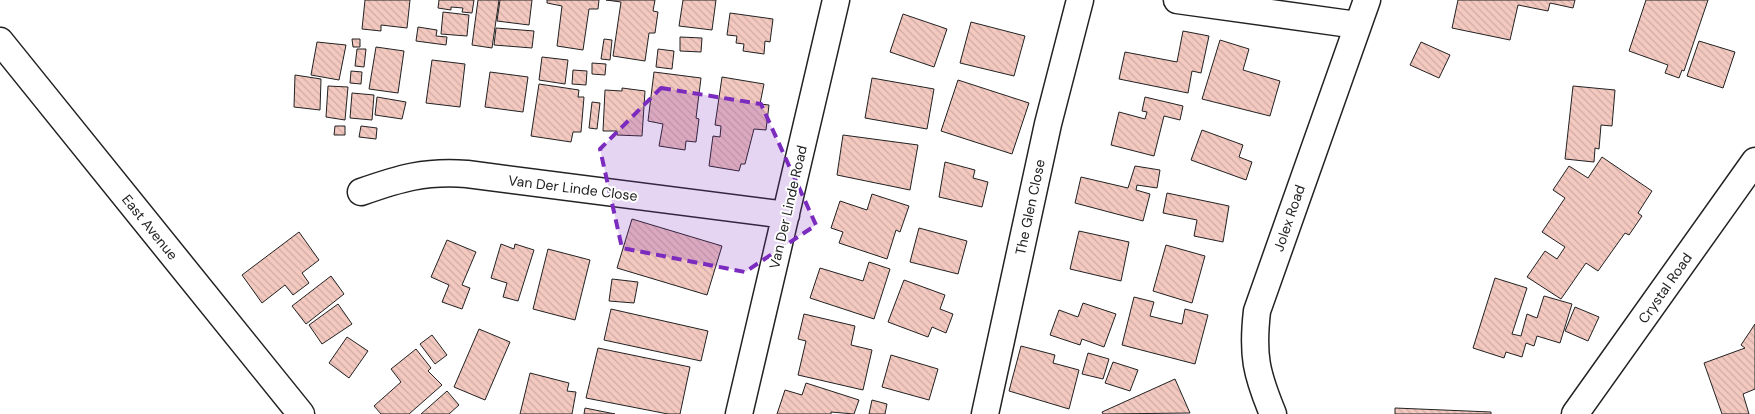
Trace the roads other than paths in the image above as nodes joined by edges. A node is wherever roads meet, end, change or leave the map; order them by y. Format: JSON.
{"nodes":[{"id":1,"x":836,"y":0,"type":"edge"},
{"id":2,"x":1080,"y":0,"type":"edge"},
{"id":3,"x":1177,"y":0,"type":"edge"},
{"id":4,"x":1367,"y":0,"type":"edge"},
{"id":5,"x":1357,"y":25,"type":"junction"},
{"id":6,"x":0,"y":41,"type":"edge"},
{"id":7,"x":1755,"y":161,"type":"edge"},
{"id":8,"x":361,"y":192,"type":"dead end"},
{"id":9,"x":786,"y":215,"type":"junction"},
{"id":10,"x":301,"y":414,"type":"edge"},
{"id":11,"x":739,"y":414,"type":"edge"},
{"id":12,"x":985,"y":414,"type":"edge"},
{"id":13,"x":1273,"y":414,"type":"edge"},
{"id":14,"x":1575,"y":414,"type":"edge"}],
"edges":[{"from":1,"to":9,"type":"street","name":"Van Der Linde Road"},
{"from":2,"to":12,"type":"street","name":"The Glen Close"},
{"from":3,"to":5,"type":"street"},
{"from":4,"to":5,"type":"street","name":"Jolex Road"},
{"from":5,"to":13,"type":"street","name":"Jolex Road"},
{"from":6,"to":10,"type":"street","name":"East Avenue"},
{"from":7,"to":14,"type":"street","name":"Crystal Road"},
{"from":8,"to":9,"type":"street","name":"Van Der Linde Close"},
{"from":9,"to":11,"type":"street","name":"Van Der Linde Road"}]}
